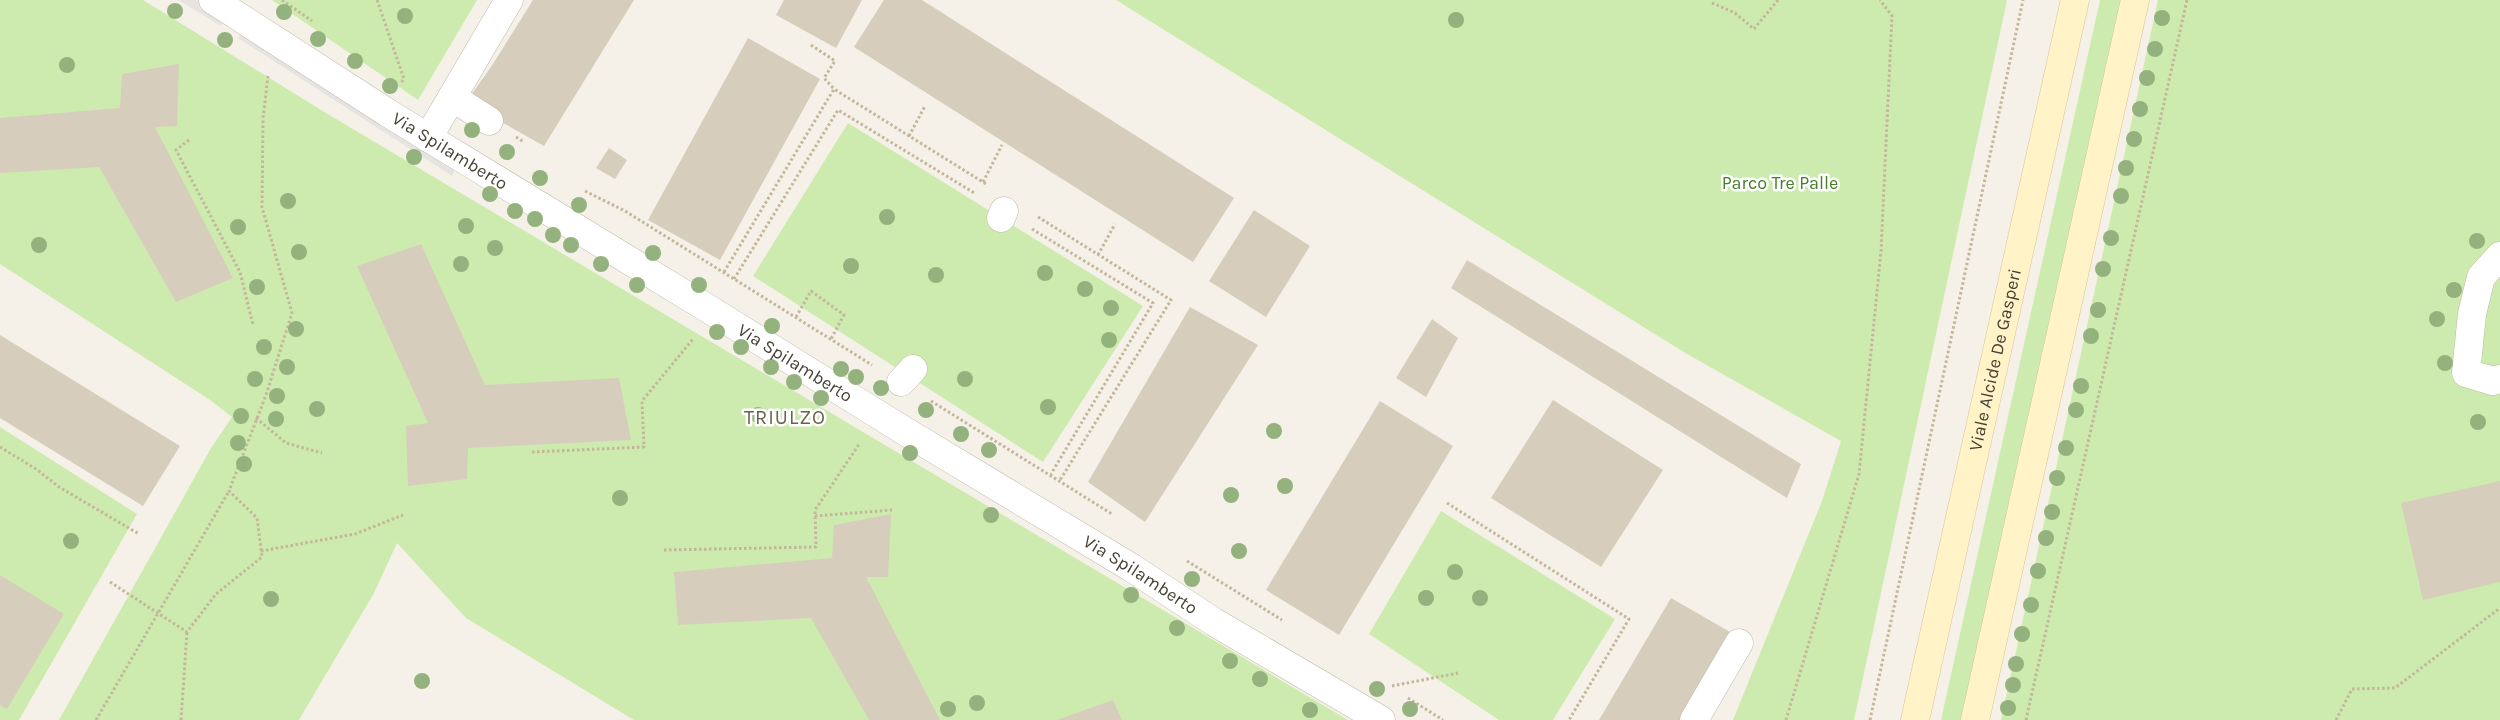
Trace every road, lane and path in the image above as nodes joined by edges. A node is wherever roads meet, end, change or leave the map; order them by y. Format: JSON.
{"nodes":[{"id":1,"x":213,"y":0,"type":"edge"},
{"id":2,"x":282,"y":0,"type":"edge"},
{"id":3,"x":377,"y":0,"type":"edge"},
{"id":4,"x":509,"y":0,"type":"edge"},
{"id":5,"x":1880,"y":0,"type":"edge"},
{"id":6,"x":2023,"y":0,"type":"edge"},
{"id":7,"x":2075,"y":0,"type":"edge"},
{"id":8,"x":2135,"y":0,"type":"edge"},
{"id":9,"x":2187,"y":0,"type":"edge"},
{"id":10,"x":1775,"y":1,"type":"edge"},
{"id":11,"x":1712,"y":3,"type":"dead end"},
{"id":12,"x":314,"y":22,"type":"dead end"},
{"id":13,"x":810,"y":45,"type":"dead end"},
{"id":14,"x":394,"y":77,"type":"dead end"},
{"id":15,"x":268,"y":78,"type":"dead end"},
{"id":16,"x":402,"y":82,"type":"junction"},
{"id":17,"x":834,"y":89,"type":"junction"},
{"id":18,"x":449,"y":103,"type":"junction"},
{"id":19,"x":925,"y":106,"type":"dead end"},
{"id":20,"x":388,"y":113,"type":"junction"},
{"id":21,"x":489,"y":121,"type":"dead end"},
{"id":22,"x":909,"y":136,"type":"junction"},
{"id":23,"x":428,"y":138,"type":"junction"},
{"id":24,"x":189,"y":140,"type":"dead end"},
{"id":25,"x":1002,"y":145,"type":"dead end"},
{"id":26,"x":983,"y":182,"type":"junction"},
{"id":27,"x":991,"y":188,"type":"dead end"},
{"id":28,"x":581,"y":189,"type":"dead end"},
{"id":29,"x":1032,"y":214,"type":"dead end"},
{"id":30,"x":1116,"y":224,"type":"dead end"},
{"id":31,"x":1098,"y":255,"type":"junction"},
{"id":32,"x":724,"y":272,"type":"junction"},
{"id":33,"x":2495,"y":273,"type":"edge"},
{"id":34,"x":734,"y":279,"type":"junction"},
{"id":35,"x":707,"y":308,"type":"junction"},
{"id":36,"x":796,"y":317,"type":"junction"},
{"id":37,"x":253,"y":325,"type":"dead end"},
{"id":38,"x":831,"y":339,"type":"junction"},
{"id":39,"x":2500,"y":379,"type":"edge"},
{"id":40,"x":882,"y":417,"type":"junction"},
{"id":41,"x":256,"y":418,"type":"junction"},
{"id":42,"x":0,"y":447,"type":"edge"},
{"id":43,"x":532,"y":452,"type":"dead end"},
{"id":44,"x":322,"y":454,"type":"dead end"},
{"id":45,"x":1051,"y":475,"type":"junction"},
{"id":46,"x":1060,"y":480,"type":"junction"},
{"id":47,"x":229,"y":491,"type":"junction"},
{"id":48,"x":1447,"y":503,"type":"dead end"},
{"id":49,"x":892,"y":510,"type":"dead end"},
{"id":50,"x":403,"y":515,"type":"dead end"},
{"id":51,"x":1114,"y":515,"type":"dead end"},
{"id":52,"x":815,"y":516,"type":"junction"},
{"id":53,"x":139,"y":534,"type":"dead end"},
{"id":54,"x":664,"y":550,"type":"dead end"},
{"id":55,"x":261,"y":551,"type":"junction"},
{"id":56,"x":1186,"y":560,"type":"dead end"},
{"id":57,"x":110,"y":582,"type":"dead end"},
{"id":58,"x":2500,"y":608,"type":"edge"},
{"id":59,"x":157,"y":614,"type":"junction"},
{"id":60,"x":1288,"y":623,"type":"dead end"},
{"id":61,"x":186,"y":632,"type":"junction"},
{"id":62,"x":1739,"y":643,"type":"dead end"},
{"id":63,"x":1458,"y":673,"type":"dead end"},
{"id":64,"x":1397,"y":691,"type":"dead end"},
{"id":65,"x":1405,"y":696,"type":"dead end"},
{"id":66,"x":96,"y":720,"type":"edge"},
{"id":67,"x":181,"y":720,"type":"edge"},
{"id":68,"x":1381,"y":720,"type":"edge"},
{"id":69,"x":1443,"y":720,"type":"edge"},
{"id":70,"x":1568,"y":720,"type":"edge"},
{"id":71,"x":1694,"y":720,"type":"edge"},
{"id":72,"x":1786,"y":720,"type":"edge"},
{"id":73,"x":1870,"y":720,"type":"edge"},
{"id":74,"x":1915,"y":720,"type":"edge"},
{"id":75,"x":1974,"y":720,"type":"edge"},
{"id":76,"x":2026,"y":720,"type":"edge"},
{"id":77,"x":2336,"y":720,"type":"edge"}],
"edges":[{"from":1,"to":20,"type":"street","name":"Via Spilamberto"},
{"from":2,"to":12,"type":"path"},
{"from":3,"to":16,"type":"path"},
{"from":4,"to":18,"type":"street"},
{"from":5,"to":72,"type":"path"},
{"from":6,"to":73,"type":"path"},
{"from":7,"to":74,"type":"street","name":"Viale Alcide De Gasperi"},
{"from":8,"to":75,"type":"street"},
{"from":9,"to":76,"type":"path"},
{"from":10,"to":11,"type":"path"},
{"from":13,"to":17,"type":"path"},
{"from":14,"to":16,"type":"path"},
{"from":15,"to":41,"type":"path"},
{"from":16,"to":18,"type":"path"},
{"from":16,"to":20,"type":"path"},
{"from":17,"to":22,"type":"path"},
{"from":17,"to":32,"type":"path"},
{"from":18,"to":21,"type":"street"},
{"from":18,"to":23,"type":"street"},
{"from":19,"to":22,"type":"path"},
{"from":20,"to":23,"type":"street","name":"Via Spilamberto"},
{"from":22,"to":26,"type":"path"},
{"from":23,"to":35,"type":"street","name":"Via Spilamberto"},
{"from":24,"to":37,"type":"path"},
{"from":25,"to":26,"type":"path"},
{"from":26,"to":27,"type":"path"},
{"from":28,"to":32,"type":"path"},
{"from":29,"to":31,"type":"path"},
{"from":30,"to":31,"type":"path"},
{"from":31,"to":46,"type":"path"},
{"from":32,"to":34,"type":"path"},
{"from":33,"to":39,"type":"street"},
{"from":34,"to":36,"type":"path"},
{"from":34,"to":45,"type":"path"},
{"from":35,"to":40,"type":"street","name":"Via Spilamberto"},
{"from":35,"to":43,"type":"path"},
{"from":36,"to":38,"type":"path"},
{"from":36,"to":38,"type":"path"},
{"from":38,"to":45,"type":"path"},
{"from":40,"to":52,"type":"path"},
{"from":40,"to":68,"type":"street","name":"Via Spilamberto"},
{"from":41,"to":44,"type":"path"},
{"from":41,"to":47,"type":"path"},
{"from":42,"to":53,"type":"path"},
{"from":45,"to":46,"type":"path"},
{"from":46,"to":51,"type":"path"},
{"from":47,"to":55,"type":"path"},
{"from":47,"to":59,"type":"path"},
{"from":48,"to":70,"type":"path"},
{"from":49,"to":52,"type":"path"},
{"from":50,"to":55,"type":"path"},
{"from":52,"to":54,"type":"path"},
{"from":55,"to":61,"type":"path"},
{"from":56,"to":60,"type":"path"},
{"from":57,"to":59,"type":"path"},
{"from":58,"to":77,"type":"path"},
{"from":59,"to":61,"type":"path"},
{"from":59,"to":66,"type":"path"},
{"from":61,"to":67,"type":"path"},
{"from":62,"to":71,"type":"street"},
{"from":63,"to":64,"type":"path"},
{"from":65,"to":69,"type":"path"}]}
